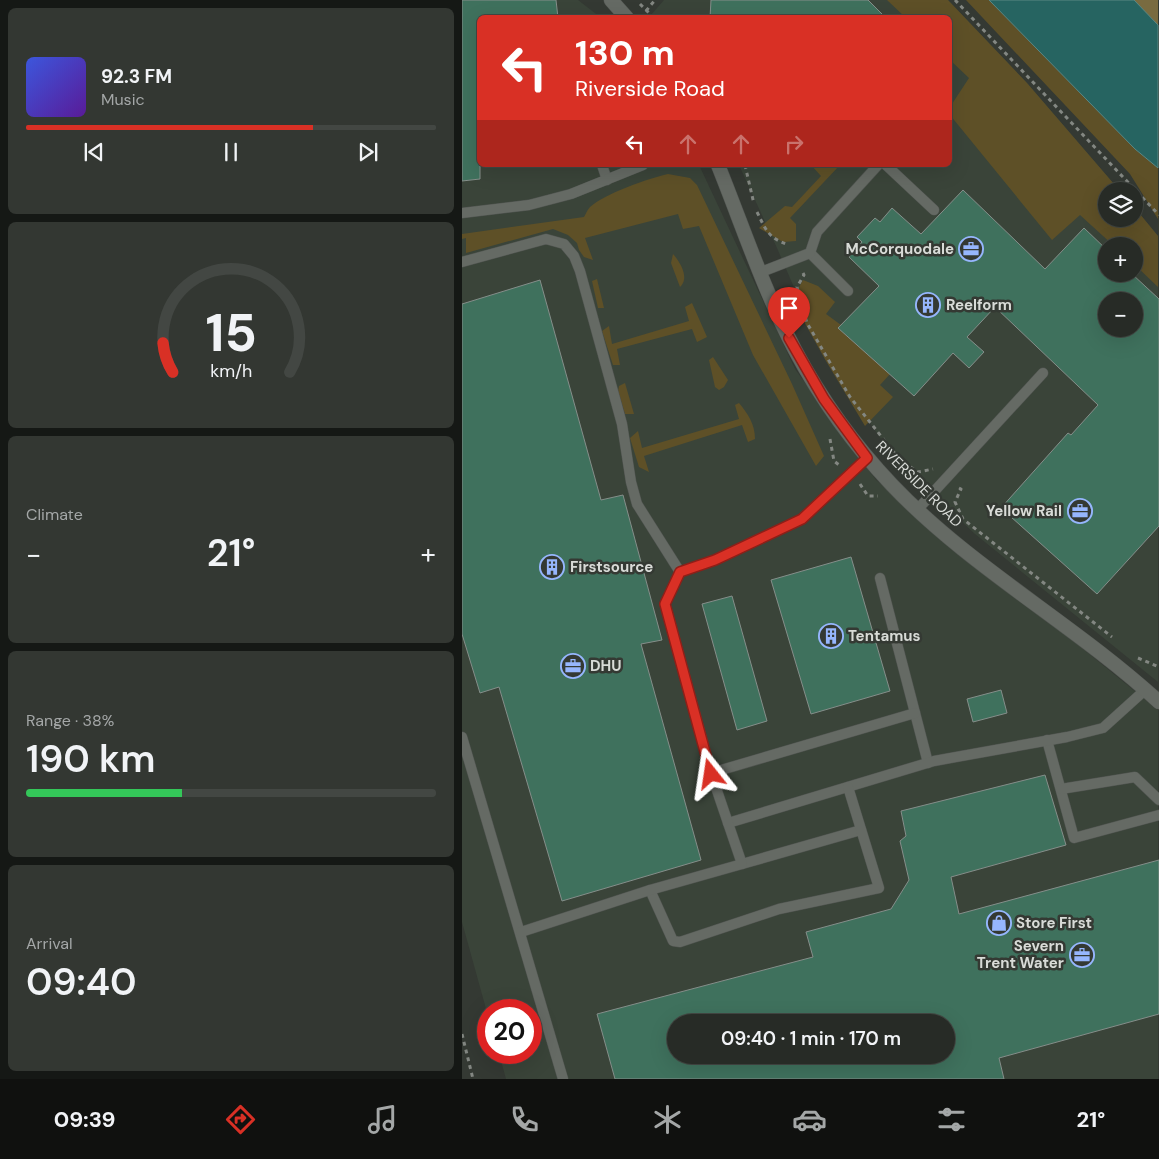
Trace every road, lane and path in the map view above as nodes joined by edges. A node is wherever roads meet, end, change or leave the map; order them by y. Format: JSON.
{"nodes":[{"id":1,"x":611,"y":0,"type":"edge"},
{"id":2,"x":637,"y":0,"type":"edge"},
{"id":3,"x":656,"y":0,"type":"edge"},
{"id":4,"x":955,"y":0,"type":"edge"},
{"id":5,"x":647,"y":10,"type":"junction"},
{"id":6,"x":625,"y":15,"type":"edge"},
{"id":7,"x":643,"y":15,"type":"edge"},
{"id":8,"x":651,"y":15,"type":"edge"},
{"id":9,"x":603,"y":167,"type":"edge"},
{"id":10,"x":638,"y":167,"type":"edge"},
{"id":11,"x":719,"y":167,"type":"edge"},
{"id":12,"x":745,"y":167,"type":"edge"},
{"id":13,"x":876,"y":167,"type":"edge"},
{"id":14,"x":888,"y":167,"type":"edge"},
{"id":15,"x":608,"y":180,"type":"junction"},
{"id":16,"x":934,"y":210,"type":"dead end"},
{"id":17,"x":462,"y":213,"type":"edge"},
{"id":18,"x":1158,"y":215,"type":"edge"},
{"id":19,"x":810,"y":253,"type":"junction"},
{"id":20,"x":793,"y":260,"type":"junction"},
{"id":21,"x":462,"y":262,"type":"edge"},
{"id":22,"x":761,"y":272,"type":"junction"},
{"id":23,"x":848,"y":290,"type":"dead end"},
{"id":24,"x":1043,"y":373,"type":"dead end"},
{"id":25,"x":867,"y":458,"type":"junction"},
{"id":26,"x":947,"y":477,"type":"junction"},
{"id":27,"x":918,"y":509,"type":"junction"},
{"id":28,"x":680,"y":572,"type":"junction"},
{"id":29,"x":880,"y":578,"type":"dead end"},
{"id":30,"x":1119,"y":643,"type":"dead end"},
{"id":31,"x":1133,"y":654,"type":"dead end"},
{"id":32,"x":1158,"y":666,"type":"edge"},
{"id":33,"x":1145,"y":690,"type":"junction"},
{"id":34,"x":1158,"y":702,"type":"edge"},
{"id":35,"x":915,"y":713,"type":"junction"},
{"id":36,"x":462,"y":737,"type":"edge"},
{"id":37,"x":1047,"y":740,"type":"junction"},
{"id":38,"x":928,"y":763,"type":"junction"},
{"id":39,"x":711,"y":774,"type":"junction"},
{"id":40,"x":848,"y":787,"type":"junction"},
{"id":41,"x":1062,"y":789,"type":"junction"},
{"id":42,"x":1158,"y":800,"type":"edge"},
{"id":43,"x":1158,"y":815,"type":"edge"},
{"id":44,"x":728,"y":823,"type":"junction"},
{"id":45,"x":861,"y":830,"type":"junction"},
{"id":46,"x":742,"y":864,"type":"junction"},
{"id":47,"x":650,"y":890,"type":"junction"},
{"id":48,"x":521,"y":932,"type":"junction"},
{"id":49,"x":462,"y":1034,"type":"edge"},
{"id":50,"x":473,"y":1079,"type":"edge"},
{"id":51,"x":563,"y":1079,"type":"edge"}],
"edges":[{"from":1,"to":6,"type":"street"},
{"from":2,"to":5,"type":"path"},
{"from":3,"to":5,"type":"path"},
{"from":4,"to":18,"type":"path"},
{"from":5,"to":7,"type":"path"},
{"from":5,"to":8,"type":"path"},
{"from":9,"to":15,"type":"lane"},
{"from":10,"to":15,"type":"lane"},
{"from":11,"to":22,"type":"street","name":"RIVERSIDE ROAD"},
{"from":12,"to":20,"type":"path"},
{"from":13,"to":19,"type":"lane"},
{"from":14,"to":16,"type":"lane"},
{"from":15,"to":17,"type":"lane"},
{"from":19,"to":20,"type":"lane"},
{"from":19,"to":23,"type":"lane"},
{"from":20,"to":22,"type":"lane"},
{"from":20,"to":26,"type":"path"},
{"from":21,"to":28,"type":"lane"},
{"from":22,"to":25,"type":"street","name":"RIVERSIDE ROAD"},
{"from":24,"to":26,"type":"lane"},
{"from":25,"to":27,"type":"street","name":"RIVERSIDE ROAD"},
{"from":25,"to":28,"type":"lane"},
{"from":26,"to":27,"type":"lane"},
{"from":26,"to":30,"type":"path"},
{"from":27,"to":33,"type":"street","name":"RIVERSIDE ROAD"},
{"from":28,"to":39,"type":"lane"},
{"from":29,"to":35,"type":"lane"},
{"from":31,"to":32,"type":"path"},
{"from":33,"to":34,"type":"street","name":"RIVERSIDE ROAD"},
{"from":33,"to":37,"type":"lane"},
{"from":35,"to":38,"type":"lane"},
{"from":35,"to":39,"type":"lane"},
{"from":36,"to":48,"type":"lane"},
{"from":37,"to":38,"type":"lane"},
{"from":37,"to":41,"type":"lane"},
{"from":38,"to":40,"type":"lane"},
{"from":39,"to":44,"type":"lane"},
{"from":40,"to":44,"type":"lane"},
{"from":40,"to":45,"type":"lane"},
{"from":41,"to":42,"type":"lane"},
{"from":41,"to":43,"type":"lane"},
{"from":44,"to":46,"type":"lane"},
{"from":45,"to":46,"type":"lane"},
{"from":45,"to":47,"type":"lane"},
{"from":46,"to":47,"type":"lane"},
{"from":47,"to":48,"type":"lane"},
{"from":48,"to":51,"type":"lane"},
{"from":49,"to":50,"type":"path"}]}
